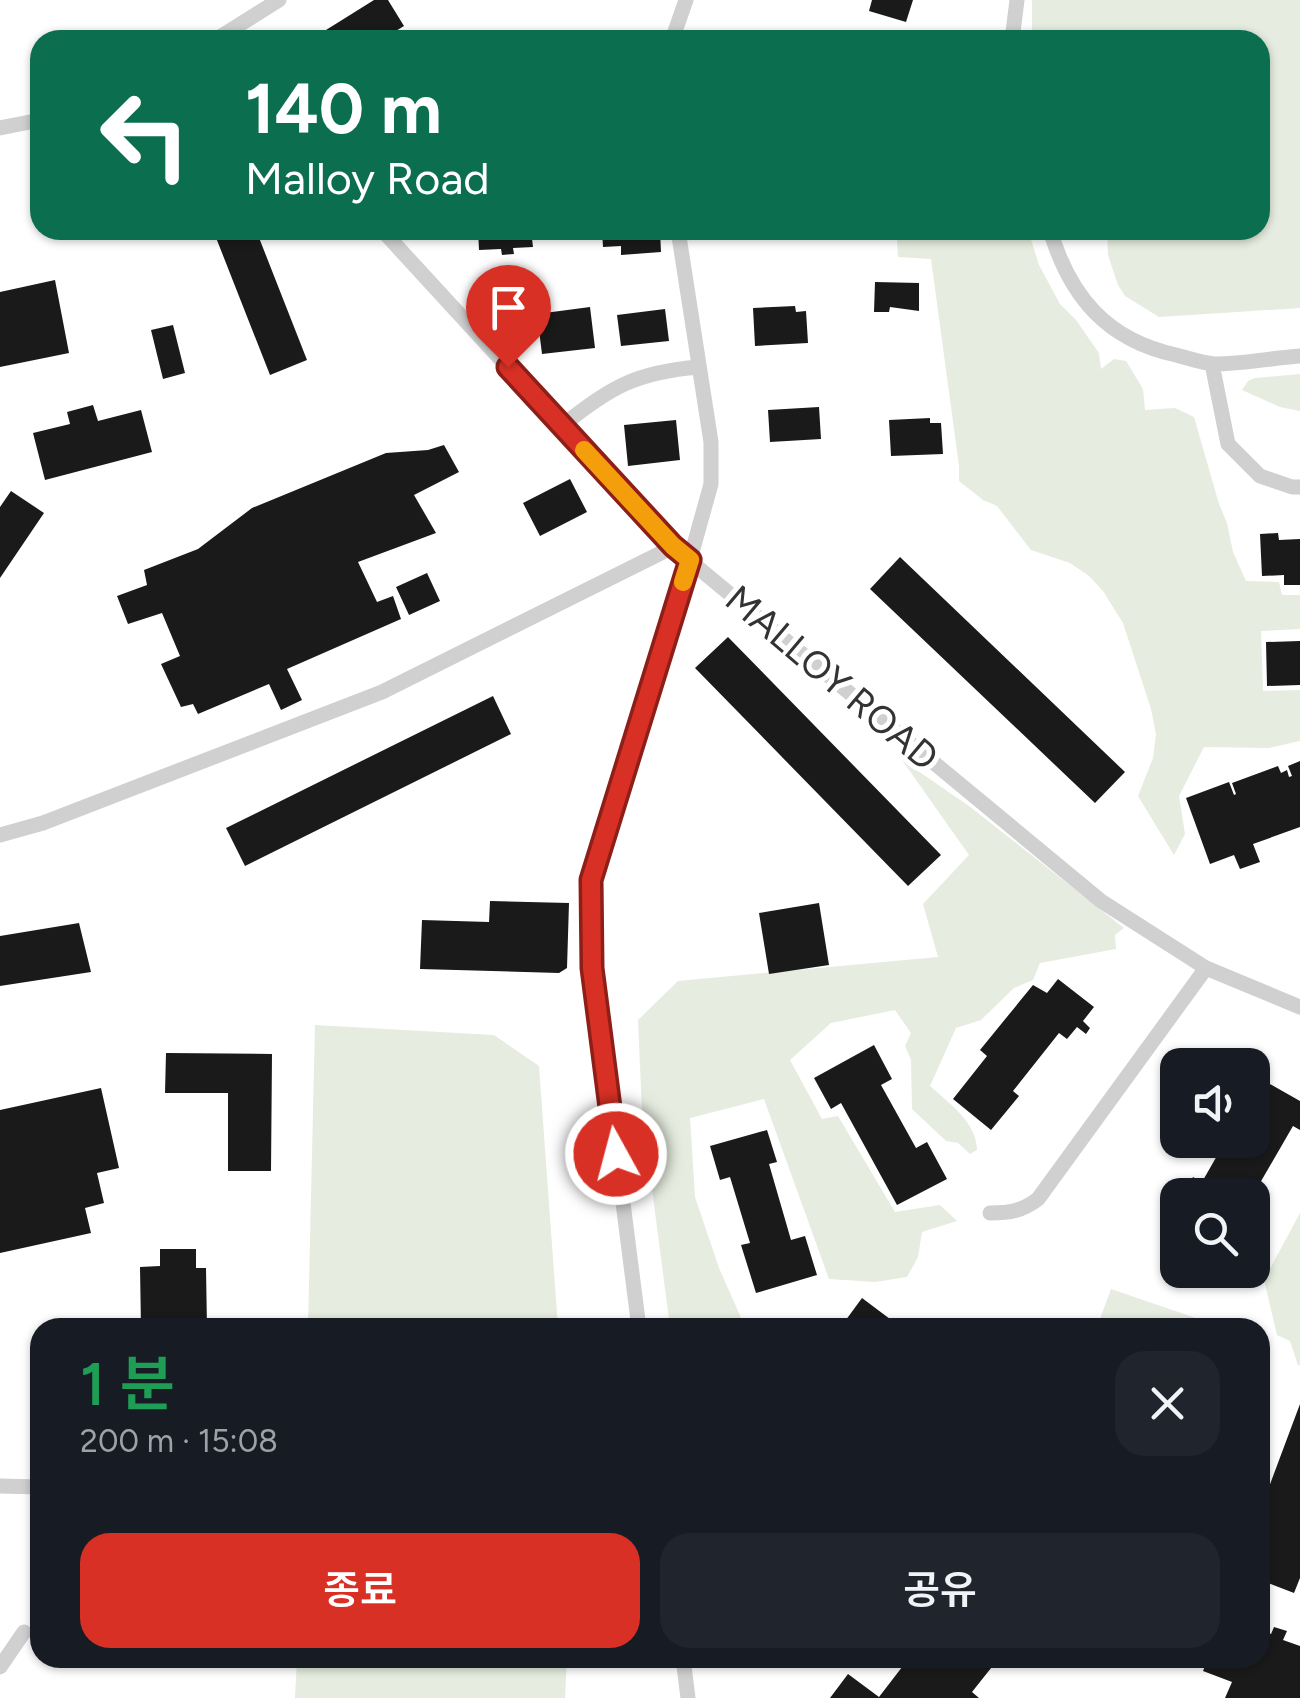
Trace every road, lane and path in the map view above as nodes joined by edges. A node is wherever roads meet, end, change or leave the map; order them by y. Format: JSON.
{"nodes":[{"id":1,"x":280,"y":0,"type":"edge"},
{"id":2,"x":686,"y":0,"type":"edge"},
{"id":3,"x":1017,"y":0,"type":"edge"},
{"id":4,"x":232,"y":30,"type":"edge"},
{"id":5,"x":676,"y":30,"type":"edge"},
{"id":6,"x":1013,"y":30,"type":"edge"},
{"id":7,"x":30,"y":122,"type":"edge"},
{"id":8,"x":0,"y":128,"type":"edge"},
{"id":9,"x":391,"y":240,"type":"edge"},
{"id":10,"x":680,"y":240,"type":"edge"},
{"id":11,"x":1054,"y":240,"type":"edge"},
{"id":12,"x":1300,"y":356,"type":"edge"},
{"id":13,"x":1212,"y":364,"type":"junction"},
{"id":14,"x":700,"y":367,"type":"junction"},
{"id":15,"x":562,"y":426,"type":"junction"},
{"id":16,"x":1300,"y":487,"type":"edge"},
{"id":17,"x":673,"y":546,"type":"junction"},
{"id":18,"x":690,"y":560,"type":"junction"},
{"id":19,"x":0,"y":835,"type":"edge"},
{"id":20,"x":1206,"y":968,"type":"junction"},
{"id":21,"x":1300,"y":1007,"type":"edge"},
{"id":22,"x":990,"y":1213,"type":"dead end"},
{"id":23,"x":638,"y":1318,"type":"edge"},
{"id":24,"x":0,"y":1486,"type":"edge"},
{"id":25,"x":30,"y":1487,"type":"edge"},
{"id":26,"x":24,"y":1632,"type":"dead end"},
{"id":27,"x":0,"y":1666,"type":"edge"},
{"id":28,"x":684,"y":1668,"type":"edge"},
{"id":29,"x":688,"y":1698,"type":"edge"}],
"edges":[{"from":1,"to":4,"type":"lane"},
{"from":2,"to":5,"type":"lane"},
{"from":3,"to":6,"type":"lane"},
{"from":7,"to":8,"type":"lane"},
{"from":9,"to":15,"type":"lane","name":"MALLOY ROAD"},
{"from":10,"to":14,"type":"lane"},
{"from":11,"to":13,"type":"lane"},
{"from":12,"to":13,"type":"lane"},
{"from":13,"to":16,"type":"lane"},
{"from":14,"to":15,"type":"lane"},
{"from":14,"to":18,"type":"lane"},
{"from":15,"to":17,"type":"lane","name":"MALLOY ROAD"},
{"from":17,"to":18,"type":"lane","name":"MALLOY ROAD"},
{"from":17,"to":19,"type":"lane"},
{"from":18,"to":20,"type":"lane","name":"MALLOY ROAD"},
{"from":18,"to":23,"type":"lane"},
{"from":20,"to":21,"type":"lane","name":"MALLOY ROAD"},
{"from":20,"to":22,"type":"lane"},
{"from":24,"to":25,"type":"lane"},
{"from":26,"to":27,"type":"lane"},
{"from":28,"to":29,"type":"lane"}]}
